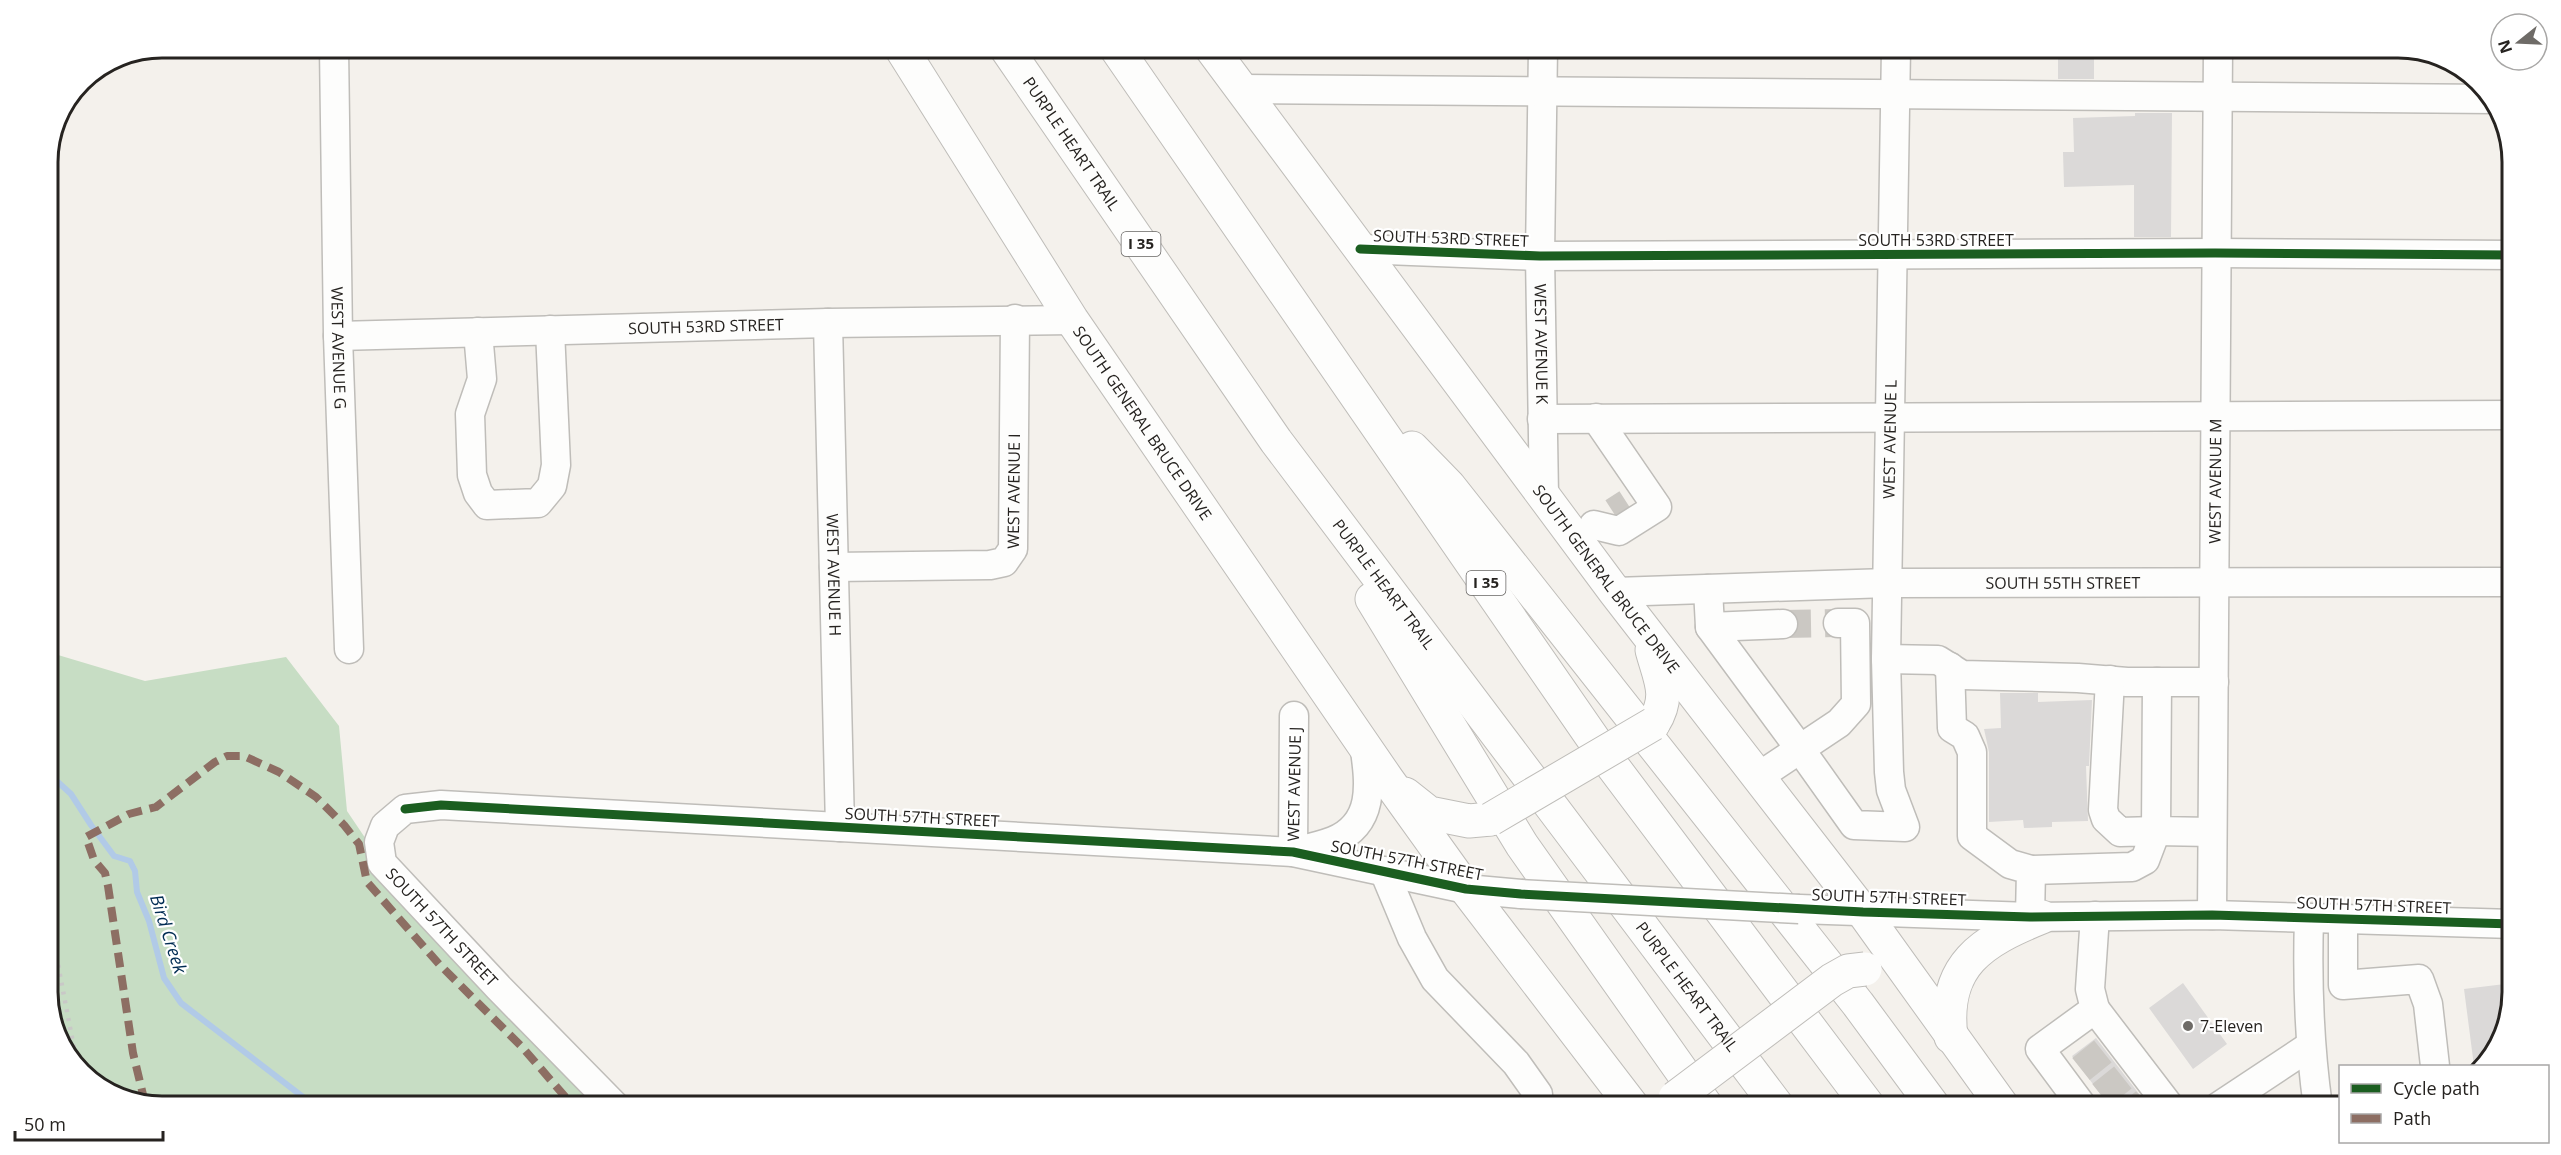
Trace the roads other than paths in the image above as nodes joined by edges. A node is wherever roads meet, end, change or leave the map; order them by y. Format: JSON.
{"nodes":[{"id":1,"x":334,"y":58,"type":"edge"},
{"id":2,"x":907,"y":58,"type":"edge"},
{"id":3,"x":1013,"y":58,"type":"edge"},
{"id":4,"x":1123,"y":58,"type":"edge"},
{"id":5,"x":1218,"y":58,"type":"edge"},
{"id":6,"x":1543,"y":58,"type":"edge"},
{"id":7,"x":1896,"y":58,"type":"edge"},
{"id":8,"x":2218,"y":58,"type":"edge"},
{"id":9,"x":1241,"y":89,"type":"junction"},
{"id":10,"x":1542,"y":93,"type":"junction"},
{"id":11,"x":1895,"y":95,"type":"junction"},
{"id":12,"x":2218,"y":97,"type":"junction"},
{"id":13,"x":2481,"y":99,"type":"edge"},
{"id":14,"x":1360,"y":249,"type":"junction"},
{"id":15,"x":2215,"y":253,"type":"junction"},
{"id":16,"x":2502,"y":255,"type":"edge"},
{"id":17,"x":1540,"y":256,"type":"junction"},
{"id":18,"x":1894,"y":256,"type":"junction"},
{"id":19,"x":1015,"y":319,"type":"junction"},
{"id":20,"x":1072,"y":320,"type":"junction"},
{"id":21,"x":828,"y":323,"type":"junction"},
{"id":22,"x":550,"y":330,"type":"junction"},
{"id":23,"x":478,"y":332,"type":"junction"},
{"id":24,"x":338,"y":336,"type":"junction"},
{"id":25,"x":1347,"y":382,"type":"junction"},
{"id":26,"x":2502,"y":415,"type":"edge"},
{"id":27,"x":2215,"y":417,"type":"junction"},
{"id":28,"x":1542,"y":418,"type":"junction"},
{"id":29,"x":1596,"y":418,"type":"junction"},
{"id":30,"x":1891,"y":419,"type":"junction"},
{"id":31,"x":1276,"y":441,"type":"junction"},
{"id":32,"x":1544,"y":496,"type":"junction"},
{"id":33,"x":1611,"y":513,"type":"junction"},
{"id":34,"x":834,"y":567,"type":"junction"},
{"id":35,"x":2215,"y":582,"type":"junction"},
{"id":36,"x":2502,"y":582,"type":"edge"},
{"id":37,"x":1888,"y":583,"type":"junction"},
{"id":38,"x":1708,"y":589,"type":"junction"},
{"id":39,"x":1615,"y":592,"type":"junction"},
{"id":40,"x":1838,"y":623,"type":"tunnel mouth"},
{"id":41,"x":1783,"y":624,"type":"tunnel mouth"},
{"id":42,"x":1710,"y":627,"type":"junction"},
{"id":43,"x":1647,"y":634,"type":"junction"},
{"id":44,"x":349,"y":649,"type":"dead end"},
{"id":45,"x":1886,"y":659,"type":"junction"},
{"id":46,"x":1950,"y":668,"type":"junction"},
{"id":47,"x":2110,"y":680,"type":"junction"},
{"id":48,"x":2157,"y":682,"type":"junction"},
{"id":49,"x":2214,"y":682,"type":"junction"},
{"id":50,"x":1294,"y":716,"type":"dead end"},
{"id":51,"x":1364,"y":743,"type":"junction"},
{"id":52,"x":1800,"y":749,"type":"junction"},
{"id":53,"x":1758,"y":777,"type":"junction"},
{"id":54,"x":1387,"y":779,"type":"junction"},
{"id":55,"x":840,"y":827,"type":"junction"},
{"id":56,"x":2156,"y":831,"type":"junction"},
{"id":57,"x":2212,"y":832,"type":"junction"},
{"id":58,"x":1293,"y":852,"type":"junction"},
{"id":59,"x":2031,"y":870,"type":"junction"},
{"id":60,"x":1384,"y":871,"type":"junction"},
{"id":61,"x":1466,"y":889,"type":"junction"},
{"id":62,"x":1863,"y":912,"type":"junction"},
{"id":63,"x":2212,"y":915,"type":"junction"},
{"id":64,"x":2095,"y":916,"type":"junction"},
{"id":65,"x":2036,"y":917,"type":"junction"},
{"id":66,"x":2308,"y":918,"type":"junction"},
{"id":67,"x":2343,"y":919,"type":"junction"},
{"id":68,"x":2502,"y":924,"type":"edge"},
{"id":69,"x":2343,"y":985,"type":"junction"},
{"id":70,"x":2307,"y":987,"type":"junction"},
{"id":71,"x":2095,"y":1009,"type":"junction"},
{"id":72,"x":1952,"y":1037,"type":"junction"},
{"id":73,"x":2310,"y":1046,"type":"junction"},
{"id":74,"x":2435,"y":1065,"type":"edge"},
{"id":75,"x":605,"y":1096,"type":"edge"},
{"id":76,"x":1535,"y":1096,"type":"edge"},
{"id":77,"x":1625,"y":1096,"type":"edge"},
{"id":78,"x":1682,"y":1096,"type":"edge"},
{"id":79,"x":1699,"y":1096,"type":"edge"},
{"id":80,"x":1770,"y":1096,"type":"edge"},
{"id":81,"x":1861,"y":1096,"type":"edge"},
{"id":82,"x":1926,"y":1096,"type":"edge"},
{"id":83,"x":1995,"y":1096,"type":"edge"},
{"id":84,"x":2086,"y":1096,"type":"edge"},
{"id":85,"x":2154,"y":1096,"type":"edge"},
{"id":86,"x":2235,"y":1096,"type":"edge"},
{"id":87,"x":2317,"y":1096,"type":"edge"}],
"edges":[{"from":1,"to":24,"type":"street","name":"WEST AVENUE G"},
{"from":2,"to":20,"type":"main road","name":"SOUTH GENERAL BRUCE DRIVE"},
{"from":3,"to":31,"type":"main road","name":"PURPLE HEART TRAIL","number":"I 35"},
{"from":4,"to":25,"type":"main road","number":"I 35"},
{"from":5,"to":9,"type":"main road","name":"SOUTH GENERAL BRUCE DRIVE"},
{"from":6,"to":10,"type":"street","name":"WEST AVENUE K"},
{"from":7,"to":11,"type":"street","name":"WEST AVENUE L"},
{"from":8,"to":12,"type":"street","name":"WEST AVENUE M"},
{"from":9,"to":10,"type":"street"},
{"from":9,"to":14,"type":"main road","name":"SOUTH GENERAL BRUCE DRIVE"},
{"from":10,"to":11,"type":"street"},
{"from":10,"to":17,"type":"street","name":"WEST AVENUE K"},
{"from":11,"to":12,"type":"street"},
{"from":11,"to":18,"type":"street","name":"WEST AVENUE L"},
{"from":12,"to":13,"type":"street"},
{"from":12,"to":15,"type":"street","name":"WEST AVENUE M"},
{"from":14,"to":17,"type":"street","name":"SOUTH 53RD STREET"},
{"from":14,"to":32,"type":"main road","name":"SOUTH GENERAL BRUCE DRIVE"},
{"from":15,"to":16,"type":"street","name":"SOUTH 53RD STREET"},
{"from":15,"to":18,"type":"street","name":"SOUTH 53RD STREET"},
{"from":15,"to":27,"type":"street","name":"WEST AVENUE M"},
{"from":17,"to":18,"type":"street","name":"SOUTH 53RD STREET"},
{"from":17,"to":28,"type":"street","name":"WEST AVENUE K"},
{"from":18,"to":30,"type":"street","name":"WEST AVENUE L"},
{"from":19,"to":20,"type":"street","name":"SOUTH 53RD STREET"},
{"from":19,"to":21,"type":"street","name":"SOUTH 53RD STREET"},
{"from":19,"to":34,"type":"street","name":"WEST AVENUE I"},
{"from":20,"to":51,"type":"main road","name":"SOUTH GENERAL BRUCE DRIVE"},
{"from":21,"to":22,"type":"street","name":"SOUTH 53RD STREET"},
{"from":21,"to":34,"type":"street","name":"WEST AVENUE H"},
{"from":22,"to":23,"type":"street","name":"SOUTH 53RD STREET"},
{"from":22,"to":23,"type":"street"},
{"from":23,"to":24,"type":"street","name":"SOUTH 53RD STREET"},
{"from":24,"to":44,"type":"street","name":"WEST AVENUE G"},
{"from":25,"to":81,"type":"main road","number":"I 35"},
{"from":25,"to":82,"type":"main road"},
{"from":26,"to":27,"type":"street"},
{"from":27,"to":30,"type":"street"},
{"from":27,"to":35,"type":"street","name":"WEST AVENUE M"},
{"from":28,"to":29,"type":"street"},
{"from":28,"to":32,"type":"street","name":"WEST AVENUE K"},
{"from":29,"to":30,"type":"street"},
{"from":29,"to":33,"type":"street"},
{"from":30,"to":37,"type":"street","name":"WEST AVENUE L"},
{"from":31,"to":79,"type":"main road"},
{"from":31,"to":80,"type":"main road","name":"PURPLE HEART TRAIL","number":"I 35"},
{"from":32,"to":33,"type":"main road","name":"SOUTH GENERAL BRUCE DRIVE"},
{"from":33,"to":39,"type":"main road","name":"SOUTH GENERAL BRUCE DRIVE"},
{"from":34,"to":55,"type":"street","name":"WEST AVENUE H"},
{"from":35,"to":36,"type":"street","name":"SOUTH 55TH STREET"},
{"from":35,"to":37,"type":"street","name":"SOUTH 55TH STREET"},
{"from":35,"to":49,"type":"street","name":"WEST AVENUE M"},
{"from":37,"to":38,"type":"street","name":"SOUTH 55TH STREET"},
{"from":37,"to":45,"type":"street","name":"WEST AVENUE L"},
{"from":38,"to":39,"type":"street","name":"SOUTH 55TH STREET"},
{"from":38,"to":42,"type":"street"},
{"from":39,"to":43,"type":"main road","name":"SOUTH GENERAL BRUCE DRIVE"},
{"from":40,"to":52,"type":"street"},
{"from":41,"to":42,"type":"street"},
{"from":42,"to":52,"type":"street"},
{"from":43,"to":53,"type":"main road","name":"SOUTH GENERAL BRUCE DRIVE"},
{"from":43,"to":54,"type":"main road","bridge":true},
{"from":45,"to":46,"type":"street"},
{"from":45,"to":52,"type":"street","name":"WEST AVENUE L"},
{"from":46,"to":47,"type":"street"},
{"from":46,"to":59,"type":"street"},
{"from":47,"to":48,"type":"street"},
{"from":47,"to":56,"type":"street"},
{"from":48,"to":49,"type":"street"},
{"from":48,"to":56,"type":"street"},
{"from":49,"to":57,"type":"street","name":"WEST AVENUE M"},
{"from":50,"to":58,"type":"street","name":"WEST AVENUE J"},
{"from":51,"to":54,"type":"main road","name":"SOUTH GENERAL BRUCE DRIVE"},
{"from":51,"to":58,"type":"street","name":"SOUTH 57TH STREET"},
{"from":52,"to":53,"type":"street"},
{"from":53,"to":62,"type":"main road","name":"SOUTH GENERAL BRUCE DRIVE"},
{"from":54,"to":61,"type":"main road","name":"SOUTH GENERAL BRUCE DRIVE"},
{"from":55,"to":58,"type":"street","name":"SOUTH 57TH STREET"},
{"from":55,"to":75,"type":"street","name":"SOUTH 57TH STREET"},
{"from":56,"to":57,"type":"street"},
{"from":56,"to":59,"type":"street"},
{"from":57,"to":63,"type":"street","name":"WEST AVENUE M"},
{"from":58,"to":60,"type":"street","name":"SOUTH 57TH STREET"},
{"from":59,"to":65,"type":"street"},
{"from":60,"to":61,"type":"street","name":"SOUTH 57TH STREET"},
{"from":60,"to":76,"type":"street"},
{"from":61,"to":62,"type":"street","name":"SOUTH 57TH STREET","bridge":true},
{"from":61,"to":77,"type":"main road","name":"SOUTH GENERAL BRUCE DRIVE"},
{"from":62,"to":65,"type":"street","name":"SOUTH 57TH STREET"},
{"from":62,"to":72,"type":"main road","name":"SOUTH GENERAL BRUCE DRIVE"},
{"from":63,"to":64,"type":"street","name":"SOUTH 57TH STREET"},
{"from":63,"to":66,"type":"street","name":"SOUTH 57TH STREET"},
{"from":64,"to":65,"type":"street","name":"SOUTH 57TH STREET"},
{"from":64,"to":71,"type":"street"},
{"from":65,"to":72,"type":"main road"},
{"from":66,"to":67,"type":"street","name":"SOUTH 57TH STREET"},
{"from":66,"to":70,"type":"street"},
{"from":67,"to":68,"type":"street","name":"SOUTH 57TH STREET"},
{"from":67,"to":69,"type":"street"},
{"from":69,"to":70,"type":"street"},
{"from":69,"to":74,"type":"street"},
{"from":70,"to":73,"type":"street"},
{"from":71,"to":84,"type":"street"},
{"from":71,"to":85,"type":"street"},
{"from":72,"to":78,"type":"main road","bridge":true},
{"from":72,"to":83,"type":"main road","name":"SOUTH GENERAL BRUCE DRIVE"},
{"from":73,"to":86,"type":"street"},
{"from":73,"to":87,"type":"street"}]}
